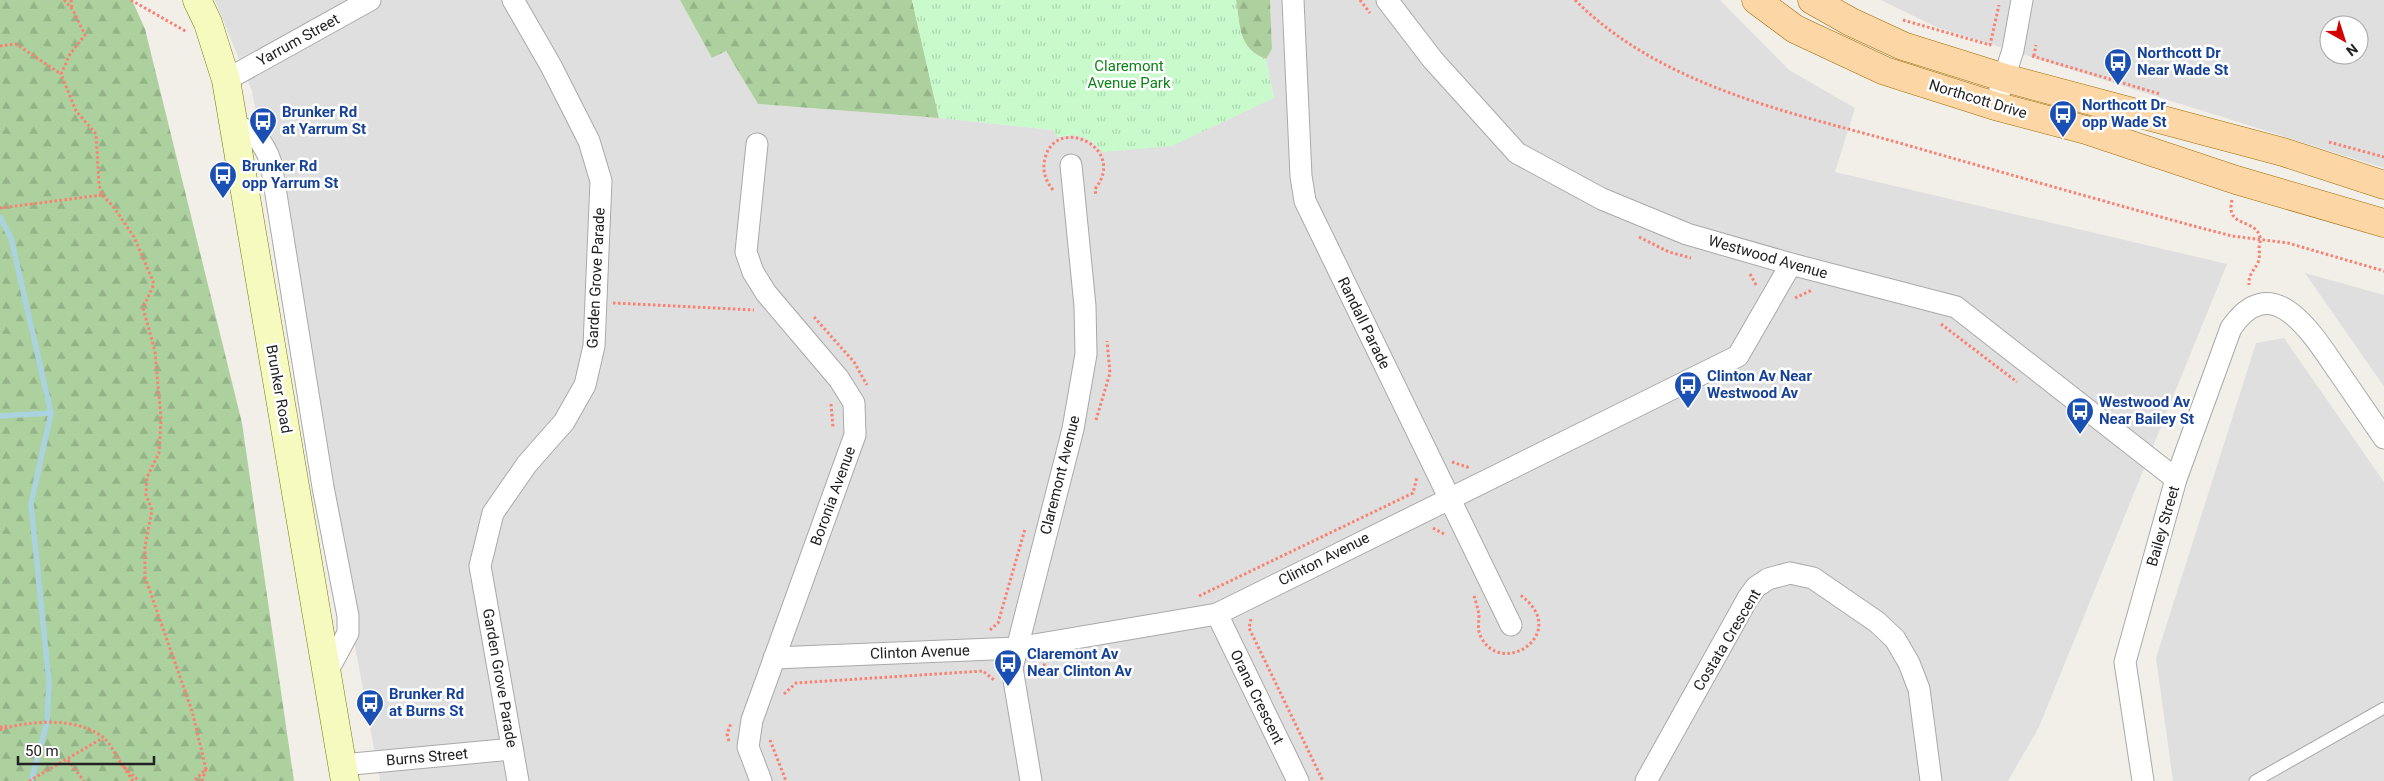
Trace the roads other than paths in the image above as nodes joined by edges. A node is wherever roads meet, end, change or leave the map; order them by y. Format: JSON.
{"nodes":[{"id":1,"x":197,"y":0,"type":"edge"},
{"id":2,"x":370,"y":0,"type":"edge"},
{"id":3,"x":513,"y":0,"type":"edge"},
{"id":4,"x":1293,"y":0,"type":"edge"},
{"id":5,"x":1387,"y":0,"type":"edge"},
{"id":6,"x":1756,"y":0,"type":"edge"},
{"id":7,"x":1812,"y":0,"type":"edge"},
{"id":8,"x":2022,"y":0,"type":"edge"},
{"id":9,"x":2005,"y":78,"type":"junction"},
{"id":10,"x":226,"y":80,"type":"junction"},
{"id":11,"x":1995,"y":106,"type":"junction"},
{"id":12,"x":758,"y":144,"type":"dead end"},
{"id":13,"x":1071,"y":165,"type":"dead end"},
{"id":14,"x":2384,"y":185,"type":"edge"},
{"id":15,"x":2384,"y":223,"type":"edge"},
{"id":16,"x":1791,"y":264,"type":"junction"},
{"id":17,"x":2384,"y":438,"type":"edge"},
{"id":18,"x":2176,"y":479,"type":"junction"},
{"id":19,"x":1451,"y":498,"type":"junction"},
{"id":20,"x":1217,"y":614,"type":"junction"},
{"id":21,"x":1511,"y":626,"type":"dead end"},
{"id":22,"x":1017,"y":648,"type":"junction"},
{"id":23,"x":774,"y":658,"type":"junction"},
{"id":24,"x":2384,"y":708,"type":"edge"},
{"id":25,"x":512,"y":749,"type":"junction"},
{"id":26,"x":344,"y":773,"type":"edge"},
{"id":27,"x":518,"y":781,"type":"edge"},
{"id":28,"x":761,"y":781,"type":"edge"},
{"id":29,"x":1031,"y":781,"type":"edge"},
{"id":30,"x":1298,"y":781,"type":"edge"},
{"id":31,"x":1646,"y":781,"type":"edge"},
{"id":32,"x":1931,"y":781,"type":"edge"},
{"id":33,"x":2143,"y":781,"type":"edge"},
{"id":34,"x":2255,"y":781,"type":"edge"}],
"edges":[{"from":1,"to":10,"type":"main road","name":"Brunker Road"},
{"from":2,"to":10,"type":"street","name":"Yarrum Street"},
{"from":3,"to":25,"type":"street","name":"Garden Grove Parade"},
{"from":4,"to":19,"type":"street","name":"Randall Parade"},
{"from":5,"to":16,"type":"street","name":"Westwood Avenue"},
{"from":6,"to":11,"type":"main road","name":"Northcott Drive"},
{"from":7,"to":9,"type":"main road","name":"Northcott Drive"},
{"from":8,"to":9,"type":"street"},
{"from":9,"to":11,"type":"street"},
{"from":9,"to":14,"type":"main road","name":"Northcott Drive"},
{"from":10,"to":26,"type":"main road","name":"Brunker Road"},
{"from":11,"to":15,"type":"main road","name":"Northcott Drive"},
{"from":12,"to":23,"type":"street","name":"Boronia Avenue"},
{"from":13,"to":22,"type":"street","name":"Claremont Avenue"},
{"from":16,"to":18,"type":"street","name":"Westwood Avenue"},
{"from":16,"to":19,"type":"street","name":"Clinton Avenue"},
{"from":17,"to":18,"type":"street","name":"Bailey Street"},
{"from":18,"to":33,"type":"street","name":"Bailey Street"},
{"from":19,"to":20,"type":"street","name":"Clinton Avenue"},
{"from":19,"to":21,"type":"street","name":"Randall Parade"},
{"from":20,"to":22,"type":"street","name":"Clinton Avenue"},
{"from":20,"to":30,"type":"street","name":"Orana Crescent"},
{"from":22,"to":23,"type":"street","name":"Clinton Avenue"},
{"from":22,"to":29,"type":"street","name":"Claremont Avenue"},
{"from":23,"to":28,"type":"street","name":"Boronia Avenue"},
{"from":24,"to":34,"type":"lane"},
{"from":25,"to":26,"type":"street","name":"Burns Street"},
{"from":25,"to":27,"type":"street","name":"Garden Grove Parade"},
{"from":31,"to":32,"type":"street","name":"Costata Crescent"}]}
